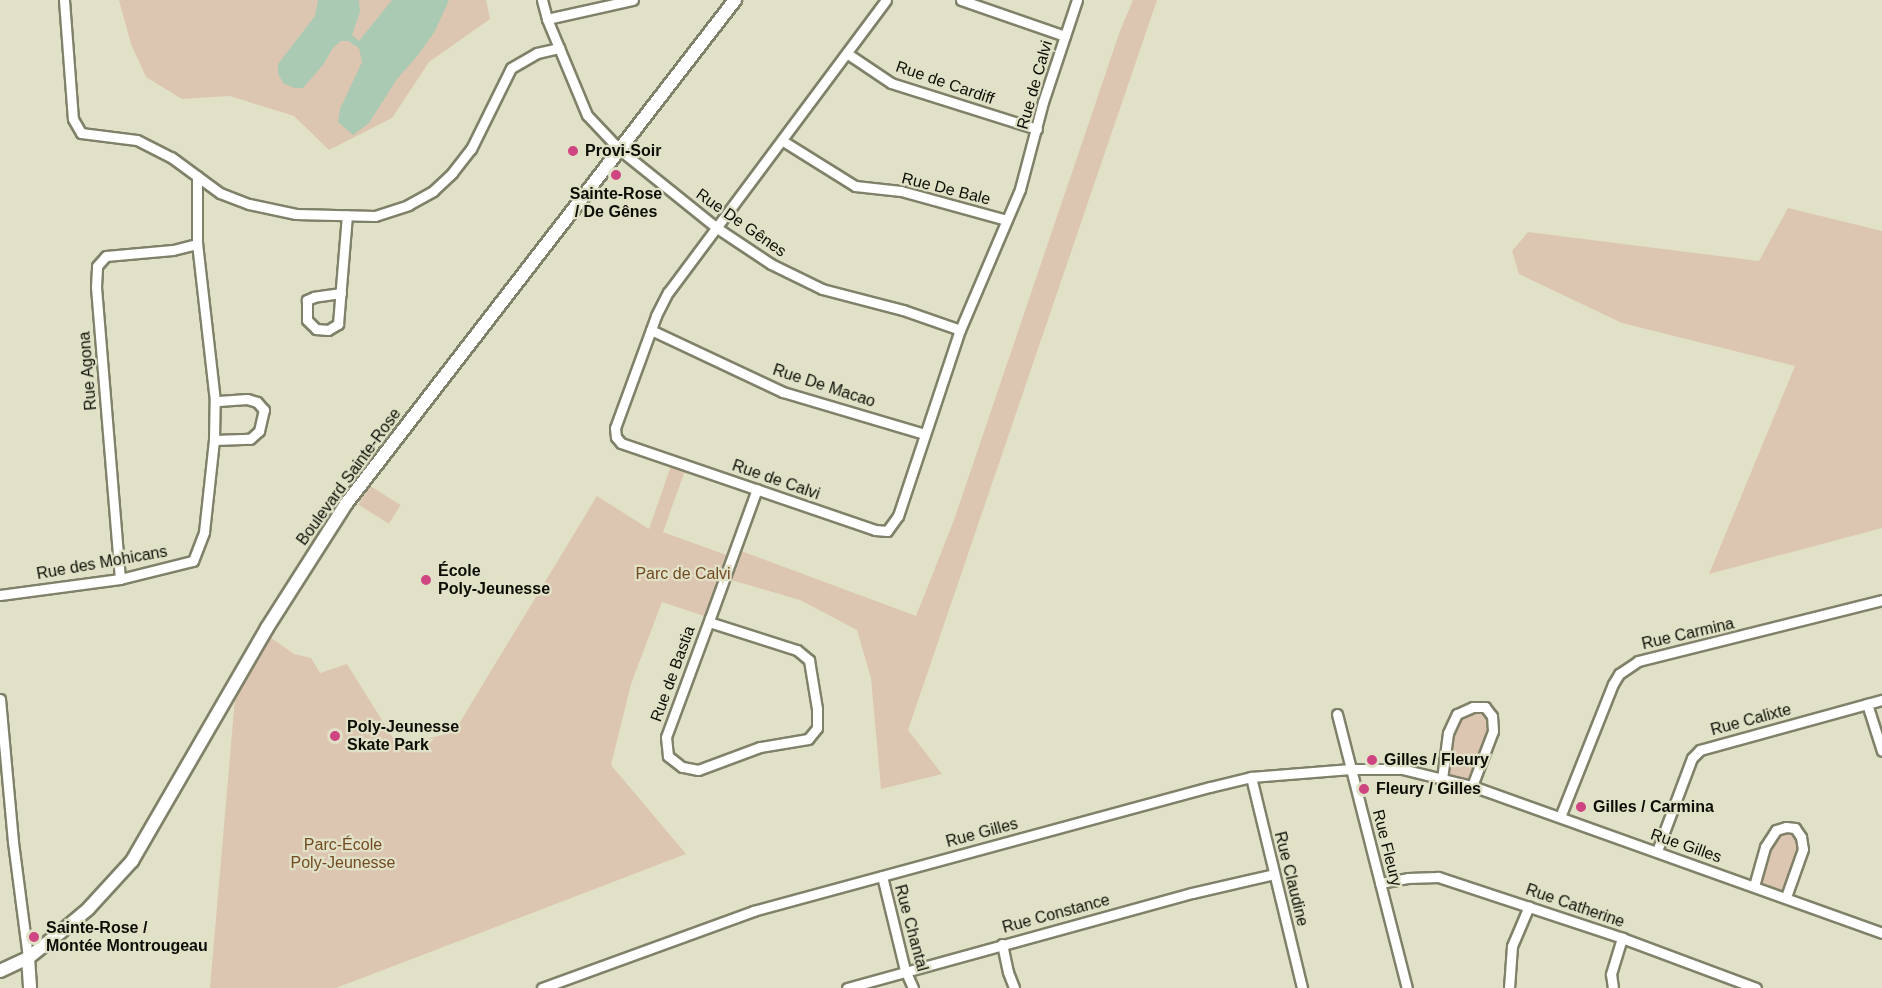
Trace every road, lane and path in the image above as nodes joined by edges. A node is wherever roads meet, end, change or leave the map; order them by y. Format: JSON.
{"nodes":[{"id":1,"x":64,"y":0,"type":"edge"},
{"id":2,"x":542,"y":0,"type":"edge"},
{"id":3,"x":633,"y":0,"type":"edge"},
{"id":4,"x":735,"y":0,"type":"edge"},
{"id":5,"x":886,"y":0,"type":"edge"},
{"id":6,"x":962,"y":0,"type":"edge"},
{"id":7,"x":1077,"y":0,"type":"edge"},
{"id":8,"x":547,"y":19,"type":"junction"},
{"id":9,"x":1065,"y":36,"type":"junction"},
{"id":10,"x":559,"y":48,"type":"junction"},
{"id":11,"x":848,"y":54,"type":"junction"},
{"id":12,"x":1037,"y":129,"type":"junction"},
{"id":13,"x":783,"y":141,"type":"junction"},
{"id":14,"x":620,"y":150,"type":"junction"},
{"id":15,"x":197,"y":176,"type":"junction"},
{"id":16,"x":347,"y":215,"type":"junction"},
{"id":17,"x":1006,"y":220,"type":"junction"},
{"id":18,"x":717,"y":228,"type":"junction"},
{"id":19,"x":197,"y":244,"type":"junction"},
{"id":20,"x":341,"y":293,"type":"junction"},
{"id":21,"x":651,"y":330,"type":"junction"},
{"id":22,"x":960,"y":330,"type":"junction"},
{"id":23,"x":215,"y":401,"type":"junction"},
{"id":24,"x":925,"y":434,"type":"junction"},
{"id":25,"x":214,"y":440,"type":"junction"},
{"id":26,"x":757,"y":489,"type":"junction"},
{"id":27,"x":120,"y":579,"type":"junction"},
{"id":28,"x":0,"y":595,"type":"edge"},
{"id":29,"x":1882,"y":600,"type":"edge"},
{"id":30,"x":709,"y":621,"type":"junction"},
{"id":31,"x":0,"y":699,"type":"edge"},
{"id":32,"x":1882,"y":700,"type":"edge"},
{"id":33,"x":1867,"y":704,"type":"junction"},
{"id":34,"x":1337,"y":714,"type":"dead end"},
{"id":35,"x":1882,"y":751,"type":"edge"},
{"id":36,"x":1351,"y":769,"type":"junction"},
{"id":37,"x":1251,"y":777,"type":"junction"},
{"id":38,"x":1442,"y":779,"type":"junction"},
{"id":39,"x":1472,"y":786,"type":"junction"},
{"id":40,"x":1560,"y":817,"type":"junction"},
{"id":41,"x":1657,"y":851,"type":"junction"},
{"id":42,"x":1274,"y":874,"type":"junction"},
{"id":43,"x":882,"y":876,"type":"junction"},
{"id":44,"x":1380,"y":883,"type":"junction"},
{"id":45,"x":1754,"y":886,"type":"junction"},
{"id":46,"x":1786,"y":897,"type":"junction"},
{"id":47,"x":1529,"y":906,"type":"junction"},
{"id":48,"x":1882,"y":933,"type":"edge"},
{"id":49,"x":1622,"y":938,"type":"junction"},
{"id":50,"x":1002,"y":944,"type":"junction"},
{"id":51,"x":28,"y":958,"type":"junction"},
{"id":52,"x":905,"y":970,"type":"junction"},
{"id":53,"x":0,"y":971,"type":"edge"},
{"id":54,"x":30,"y":988,"type":"edge"},
{"id":55,"x":542,"y":988,"type":"edge"},
{"id":56,"x":847,"y":988,"type":"edge"},
{"id":57,"x":913,"y":988,"type":"edge"},
{"id":58,"x":1014,"y":988,"type":"edge"},
{"id":59,"x":1302,"y":988,"type":"edge"},
{"id":60,"x":1407,"y":988,"type":"edge"},
{"id":61,"x":1509,"y":988,"type":"edge"},
{"id":62,"x":1613,"y":988,"type":"edge"},
{"id":63,"x":1756,"y":988,"type":"edge"}],
"edges":[{"from":1,"to":15,"type":"street"},
{"from":2,"to":8,"type":"street","name":"Rue De Gênes"},
{"from":3,"to":8,"type":"street"},
{"from":4,"to":14,"type":"street","name":"Boulevard Sainte-Rose"},
{"from":5,"to":11,"type":"street","name":"Rue de Calvi"},
{"from":6,"to":9,"type":"street"},
{"from":7,"to":9,"type":"street","name":"Rue de Calvi"},
{"from":8,"to":10,"type":"street","name":"Rue De Gênes"},
{"from":9,"to":12,"type":"street","name":"Rue de Calvi"},
{"from":10,"to":14,"type":"street","name":"Rue De Gênes"},
{"from":10,"to":16,"type":"street"},
{"from":11,"to":12,"type":"street","name":"Rue de Cardiff"},
{"from":11,"to":13,"type":"street","name":"Rue de Calvi"},
{"from":12,"to":17,"type":"street","name":"Rue de Calvi"},
{"from":13,"to":17,"type":"street","name":"Rue De Bale"},
{"from":13,"to":18,"type":"street","name":"Rue de Calvi"},
{"from":14,"to":18,"type":"street","name":"Rue De Gênes"},
{"from":14,"to":51,"type":"street","name":"Boulevard Sainte-Rose"},
{"from":15,"to":16,"type":"street"},
{"from":15,"to":19,"type":"street","name":"Rue des Mohicans"},
{"from":16,"to":20,"type":"street"},
{"from":17,"to":22,"type":"street","name":"Rue de Calvi"},
{"from":18,"to":21,"type":"street","name":"Rue de Calvi"},
{"from":18,"to":22,"type":"street","name":"Rue De Gênes"},
{"from":19,"to":23,"type":"street","name":"Rue des Mohicans"},
{"from":19,"to":27,"type":"street","name":"Rue Agona"},
{"from":20,"to":20,"type":"street"},
{"from":21,"to":24,"type":"street","name":"Rue De Macao"},
{"from":21,"to":26,"type":"street","name":"Rue de Calvi"},
{"from":22,"to":24,"type":"street","name":"Rue de Calvi"},
{"from":23,"to":25,"type":"street","name":"Rue des Mohicans"},
{"from":23,"to":25,"type":"street"},
{"from":24,"to":26,"type":"street","name":"Rue de Calvi"},
{"from":25,"to":27,"type":"street","name":"Rue des Mohicans"},
{"from":26,"to":30,"type":"street","name":"Rue de Bastia"},
{"from":27,"to":28,"type":"street","name":"Rue des Mohicans"},
{"from":29,"to":40,"type":"street","name":"Rue Carmina"},
{"from":30,"to":30,"type":"street","name":"Rue de Bastia"},
{"from":31,"to":51,"type":"street"},
{"from":32,"to":33,"type":"street","name":"Rue Calixte"},
{"from":33,"to":35,"type":"street"},
{"from":33,"to":41,"type":"street","name":"Rue Calixte"},
{"from":34,"to":36,"type":"street","name":"Rue Fleury"},
{"from":36,"to":37,"type":"street","name":"Rue Gilles"},
{"from":36,"to":38,"type":"street","name":"Rue Gilles"},
{"from":36,"to":44,"type":"street","name":"Rue Fleury"},
{"from":37,"to":42,"type":"street","name":"Rue Claudine"},
{"from":37,"to":43,"type":"street","name":"Rue Gilles"},
{"from":38,"to":39,"type":"street","name":"Rue Gilles"},
{"from":38,"to":39,"type":"street"},
{"from":39,"to":40,"type":"street","name":"Rue Gilles"},
{"from":40,"to":41,"type":"street","name":"Rue Gilles"},
{"from":41,"to":45,"type":"street","name":"Rue Gilles"},
{"from":42,"to":50,"type":"street","name":"Rue Constance"},
{"from":42,"to":59,"type":"street","name":"Rue Claudine"},
{"from":43,"to":52,"type":"street","name":"Rue Chantal"},
{"from":43,"to":55,"type":"street","name":"Rue Gilles"},
{"from":44,"to":47,"type":"street","name":"Rue Catherine"},
{"from":44,"to":60,"type":"street","name":"Rue Fleury"},
{"from":45,"to":46,"type":"street","name":"Rue Gilles"},
{"from":45,"to":46,"type":"street"},
{"from":46,"to":48,"type":"street","name":"Rue Gilles"},
{"from":47,"to":49,"type":"street","name":"Rue Catherine"},
{"from":47,"to":61,"type":"street"},
{"from":49,"to":62,"type":"street"},
{"from":49,"to":63,"type":"street","name":"Rue Catherine"},
{"from":50,"to":52,"type":"street","name":"Rue Constance"},
{"from":50,"to":58,"type":"street"},
{"from":51,"to":53,"type":"street","name":"Boulevard Sainte-Rose"},
{"from":51,"to":54,"type":"street"},
{"from":52,"to":56,"type":"street","name":"Rue Constance"},
{"from":52,"to":57,"type":"street","name":"Rue Chantal"}]}
